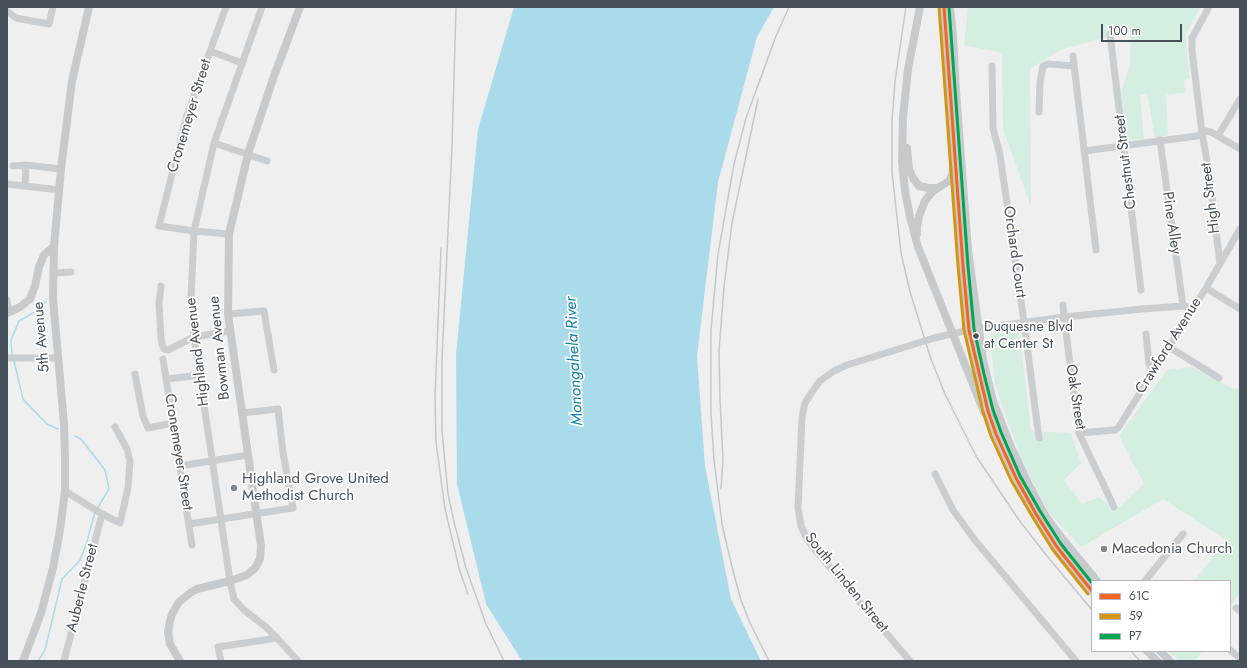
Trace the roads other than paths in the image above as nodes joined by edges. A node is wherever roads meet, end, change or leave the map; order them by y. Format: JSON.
{"nodes":[{"id":1,"x":53,"y":7,"type":"edge"},
{"id":2,"x":89,"y":7,"type":"edge"},
{"id":3,"x":226,"y":7,"type":"edge"},
{"id":4,"x":262,"y":7,"type":"edge"},
{"id":5,"x":300,"y":7,"type":"edge"},
{"id":6,"x":920,"y":7,"type":"edge"},
{"id":7,"x":925,"y":7,"type":"edge"},
{"id":8,"x":944,"y":7,"type":"edge"},
{"id":9,"x":950,"y":7,"type":"edge"},
{"id":10,"x":956,"y":7,"type":"edge"},
{"id":11,"x":1208,"y":7,"type":"edge"},
{"id":12,"x":7,"y":11,"type":"edge"},
{"id":13,"x":1110,"y":34,"type":"dead end"},
{"id":14,"x":953,"y":36,"type":"junction"},
{"id":15,"x":210,"y":52,"type":"junction"},
{"id":16,"x":1072,"y":56,"type":"dead end"},
{"id":17,"x":242,"y":63,"type":"junction"},
{"id":18,"x":992,"y":66,"type":"dead end"},
{"id":19,"x":1074,"y":66,"type":"junction"},
{"id":20,"x":1240,"y":98,"type":"edge"},
{"id":21,"x":1039,"y":112,"type":"dead end"},
{"id":22,"x":1202,"y":133,"type":"junction"},
{"id":23,"x":1218,"y":136,"type":"junction"},
{"id":24,"x":1160,"y":140,"type":"junction"},
{"id":25,"x":214,"y":143,"type":"junction"},
{"id":26,"x":1124,"y":145,"type":"junction"},
{"id":27,"x":1240,"y":149,"type":"edge"},
{"id":28,"x":1084,"y":151,"type":"junction"},
{"id":29,"x":248,"y":154,"type":"junction"},
{"id":30,"x":267,"y":161,"type":"dead end"},
{"id":31,"x":954,"y":162,"type":"junction"},
{"id":32,"x":26,"y":165,"type":"junction"},
{"id":33,"x":13,"y":166,"type":"dead end"},
{"id":34,"x":61,"y":169,"type":"junction"},
{"id":35,"x":7,"y":184,"type":"edge"},
{"id":36,"x":24,"y":186,"type":"junction"},
{"id":37,"x":938,"y":188,"type":"junction"},
{"id":38,"x":59,"y":190,"type":"junction"},
{"id":39,"x":1240,"y":229,"type":"edge"},
{"id":40,"x":194,"y":231,"type":"junction"},
{"id":41,"x":229,"y":234,"type":"junction"},
{"id":42,"x":54,"y":246,"type":"junction"},
{"id":43,"x":918,"y":247,"type":"junction"},
{"id":44,"x":1096,"y":250,"type":"dead end"},
{"id":45,"x":1220,"y":264,"type":"junction"},
{"id":46,"x":71,"y":272,"type":"dead end"},
{"id":47,"x":53,"y":273,"type":"junction"},
{"id":48,"x":161,"y":286,"type":"dead end"},
{"id":49,"x":1206,"y":288,"type":"junction"},
{"id":50,"x":1141,"y":290,"type":"dead end"},
{"id":51,"x":7,"y":300,"type":"edge"},
{"id":52,"x":1063,"y":305,"type":"dead end"},
{"id":53,"x":1183,"y":306,"type":"junction"},
{"id":54,"x":1193,"y":308,"type":"junction"},
{"id":55,"x":1240,"y":309,"type":"edge"},
{"id":56,"x":8,"y":312,"type":"edge"},
{"id":57,"x":228,"y":314,"type":"junction"},
{"id":58,"x":1064,"y":317,"type":"junction"},
{"id":59,"x":1024,"y":322,"type":"junction"},
{"id":60,"x":970,"y":330,"type":"junction"},
{"id":61,"x":978,"y":330,"type":"junction"},
{"id":62,"x":230,"y":331,"type":"junction"},
{"id":63,"x":953,"y":333,"type":"junction"},
{"id":64,"x":1146,"y":334,"type":"dead end"},
{"id":65,"x":194,"y":337,"type":"junction"},
{"id":66,"x":1169,"y":347,"type":"junction"},
{"id":67,"x":11,"y":358,"type":"edge"},
{"id":68,"x":58,"y":358,"type":"junction"},
{"id":69,"x":163,"y":359,"type":"dead end"},
{"id":70,"x":274,"y":370,"type":"dead end"},
{"id":71,"x":1153,"y":372,"type":"junction"},
{"id":72,"x":135,"y":374,"type":"dead end"},
{"id":73,"x":200,"y":375,"type":"junction"},
{"id":74,"x":1219,"y":378,"type":"dead end"},
{"id":75,"x":167,"y":380,"type":"junction"},
{"id":76,"x":242,"y":413,"type":"junction"},
{"id":77,"x":174,"y":423,"type":"junction"},
{"id":78,"x":115,"y":427,"type":"dead end"},
{"id":79,"x":1079,"y":433,"type":"junction"},
{"id":80,"x":1039,"y":438,"type":"dead end"},
{"id":81,"x":248,"y":455,"type":"junction"},
{"id":82,"x":213,"y":460,"type":"junction"},
{"id":83,"x":180,"y":466,"type":"junction"},
{"id":84,"x":935,"y":474,"type":"dead end"},
{"id":85,"x":1016,"y":478,"type":"junction"},
{"id":86,"x":65,"y":491,"type":"junction"},
{"id":87,"x":1114,"y":507,"type":"dead end"},
{"id":88,"x":98,"y":512,"type":"junction"},
{"id":89,"x":256,"y":513,"type":"junction"},
{"id":90,"x":221,"y":519,"type":"junction"},
{"id":91,"x":189,"y":524,"type":"junction"},
{"id":92,"x":1183,"y":534,"type":"dead end"},
{"id":93,"x":192,"y":545,"type":"dead end"},
{"id":94,"x":1096,"y":580,"type":"edge"},
{"id":95,"x":1146,"y":580,"type":"edge"},
{"id":96,"x":230,"y":581,"type":"junction"},
{"id":97,"x":1091,"y":590,"type":"edge"},
{"id":98,"x":277,"y":638,"type":"junction"},
{"id":99,"x":1231,"y":651,"type":"edge"},
{"id":100,"x":1148,"y":652,"type":"edge"},
{"id":101,"x":1161,"y":652,"type":"edge"},
{"id":102,"x":1240,"y":658,"type":"edge"},
{"id":103,"x":23,"y":661,"type":"edge"},
{"id":104,"x":64,"y":661,"type":"edge"},
{"id":105,"x":180,"y":661,"type":"edge"},
{"id":106,"x":221,"y":661,"type":"edge"},
{"id":107,"x":298,"y":661,"type":"edge"},
{"id":108,"x":910,"y":661,"type":"edge"},
{"id":109,"x":1076,"y":661,"type":"edge"},
{"id":110,"x":1157,"y":661,"type":"edge"},
{"id":111,"x":1170,"y":661,"type":"edge"}],
"edges":[{"from":1,"to":12,"type":"street"},
{"from":2,"to":34,"type":"main road","name":"5th Avenue"},
{"from":3,"to":15,"type":"street","name":"Cronemeyer Street"},
{"from":4,"to":17,"type":"street","name":"Highland Avenue"},
{"from":5,"to":29,"type":"main road","name":"Bowman Avenue"},
{"from":6,"to":43,"type":"main road"},
{"from":7,"to":37,"type":"main road"},
{"from":8,"to":31,"type":"main road"},
{"from":9,"to":14,"type":"main road"},
{"from":10,"to":14,"type":"main road"},
{"from":11,"to":22,"type":"street","name":"High Street"},
{"from":13,"to":26,"type":"street","name":"Chestnut Street"},
{"from":14,"to":61,"type":"main road"},
{"from":15,"to":17,"type":"street"},
{"from":15,"to":40,"type":"street","name":"Cronemeyer Street"},
{"from":16,"to":19,"type":"street"},
{"from":17,"to":25,"type":"street","name":"Highland Avenue"},
{"from":18,"to":59,"type":"street","name":"Orchard Court"},
{"from":19,"to":21,"type":"street"},
{"from":19,"to":28,"type":"street"},
{"from":20,"to":23,"type":"street"},
{"from":22,"to":23,"type":"street"},
{"from":22,"to":24,"type":"street"},
{"from":22,"to":45,"type":"street","name":"High Street"},
{"from":23,"to":27,"type":"street"},
{"from":24,"to":26,"type":"street"},
{"from":24,"to":53,"type":"street","name":"Pine Alley"},
{"from":25,"to":29,"type":"street"},
{"from":25,"to":40,"type":"street","name":"Highland Avenue"},
{"from":26,"to":28,"type":"street"},
{"from":26,"to":50,"type":"street","name":"Chestnut Street"},
{"from":28,"to":44,"type":"street"},
{"from":29,"to":30,"type":"street"},
{"from":29,"to":41,"type":"main road","name":"Bowman Avenue"},
{"from":31,"to":37,"type":"main road"},
{"from":31,"to":60,"type":"main road"},
{"from":32,"to":33,"type":"street"},
{"from":32,"to":34,"type":"street"},
{"from":32,"to":36,"type":"street"},
{"from":34,"to":38,"type":"main road","name":"5th Avenue"},
{"from":35,"to":36,"type":"street"},
{"from":36,"to":38,"type":"street"},
{"from":37,"to":43,"type":"main road"},
{"from":38,"to":42,"type":"main road","name":"5th Avenue"},
{"from":39,"to":45,"type":"street","name":"Crawford Avenue"},
{"from":40,"to":41,"type":"street"},
{"from":40,"to":65,"type":"street","name":"Highland Avenue"},
{"from":41,"to":57,"type":"main road","name":"Bowman Avenue"},
{"from":42,"to":47,"type":"main road","name":"5th Avenue"},
{"from":42,"to":56,"type":"main road"},
{"from":43,"to":63,"type":"main road"},
{"from":45,"to":49,"type":"street","name":"Crawford Avenue"},
{"from":46,"to":47,"type":"street"},
{"from":47,"to":68,"type":"main road","name":"5th Avenue"},
{"from":48,"to":65,"type":"street"},
{"from":49,"to":54,"type":"street","name":"Crawford Avenue"},
{"from":49,"to":55,"type":"street"},
{"from":51,"to":56,"type":"street"},
{"from":52,"to":58,"type":"street","name":"Oak Street"},
{"from":53,"to":54,"type":"street","name":"South Linden Street"},
{"from":53,"to":58,"type":"street","name":"South Linden Street"},
{"from":54,"to":66,"type":"street","name":"Crawford Avenue"},
{"from":57,"to":62,"type":"main road","name":"Bowman Avenue"},
{"from":57,"to":70,"type":"street"},
{"from":58,"to":59,"type":"street","name":"South Linden Street"},
{"from":58,"to":79,"type":"street","name":"Oak Street"},
{"from":59,"to":61,"type":"street","name":"South Linden Street"},
{"from":59,"to":80,"type":"street","name":"Orchard Court"},
{"from":60,"to":61,"type":"street","name":"South Linden Street"},
{"from":60,"to":63,"type":"street","name":"South Linden Street"},
{"from":60,"to":85,"type":"main road"},
{"from":61,"to":94,"type":"main road"},
{"from":62,"to":65,"type":"street"},
{"from":62,"to":76,"type":"main road","name":"Bowman Avenue"},
{"from":63,"to":85,"type":"main road"},
{"from":63,"to":108,"type":"street","name":"South Linden Street","bridge":true},
{"from":64,"to":71,"type":"street"},
{"from":65,"to":73,"type":"street","name":"Highland Avenue"},
{"from":66,"to":71,"type":"street","name":"Crawford Avenue"},
{"from":66,"to":74,"type":"street"},
{"from":67,"to":68,"type":"street"},
{"from":68,"to":86,"type":"main road","name":"5th Avenue"},
{"from":69,"to":75,"type":"street","name":"Cronemeyer Street"},
{"from":71,"to":79,"type":"street","name":"Crawford Avenue"},
{"from":72,"to":77,"type":"street"},
{"from":73,"to":75,"type":"street"},
{"from":73,"to":82,"type":"street","name":"Highland Avenue"},
{"from":75,"to":77,"type":"street","name":"Cronemeyer Street"},
{"from":76,"to":81,"type":"main road","name":"Bowman Avenue"},
{"from":76,"to":89,"type":"street"},
{"from":77,"to":83,"type":"street","name":"Cronemeyer Street"},
{"from":78,"to":88,"type":"street"},
{"from":79,"to":87,"type":"street","name":"Oak Street"},
{"from":81,"to":82,"type":"street"},
{"from":81,"to":89,"type":"main road","name":"Bowman Avenue"},
{"from":82,"to":83,"type":"street"},
{"from":82,"to":90,"type":"street","name":"Highland Avenue"},
{"from":83,"to":91,"type":"street","name":"Cronemeyer Street"},
{"from":84,"to":109,"type":"street"},
{"from":85,"to":97,"type":"main road"},
{"from":86,"to":88,"type":"street"},
{"from":86,"to":103,"type":"main road","name":"5th Avenue"},
{"from":88,"to":104,"type":"street","name":"Auberle Street"},
{"from":89,"to":90,"type":"street"},
{"from":89,"to":96,"type":"main road","name":"Bowman Avenue"},
{"from":90,"to":91,"type":"street"},
{"from":90,"to":96,"type":"street","name":"Highland Avenue"},
{"from":91,"to":93,"type":"street","name":"Cronemeyer Street"},
{"from":92,"to":95,"type":"street"},
{"from":96,"to":98,"type":"street","name":"Highland Avenue"},
{"from":96,"to":105,"type":"main road","name":"Bowman Avenue"},
{"from":98,"to":106,"type":"street"},
{"from":98,"to":107,"type":"street","name":"Highland Avenue"},
{"from":99,"to":102,"type":"street"},
{"from":100,"to":110,"type":"main road"},
{"from":101,"to":111,"type":"main road"}]}
